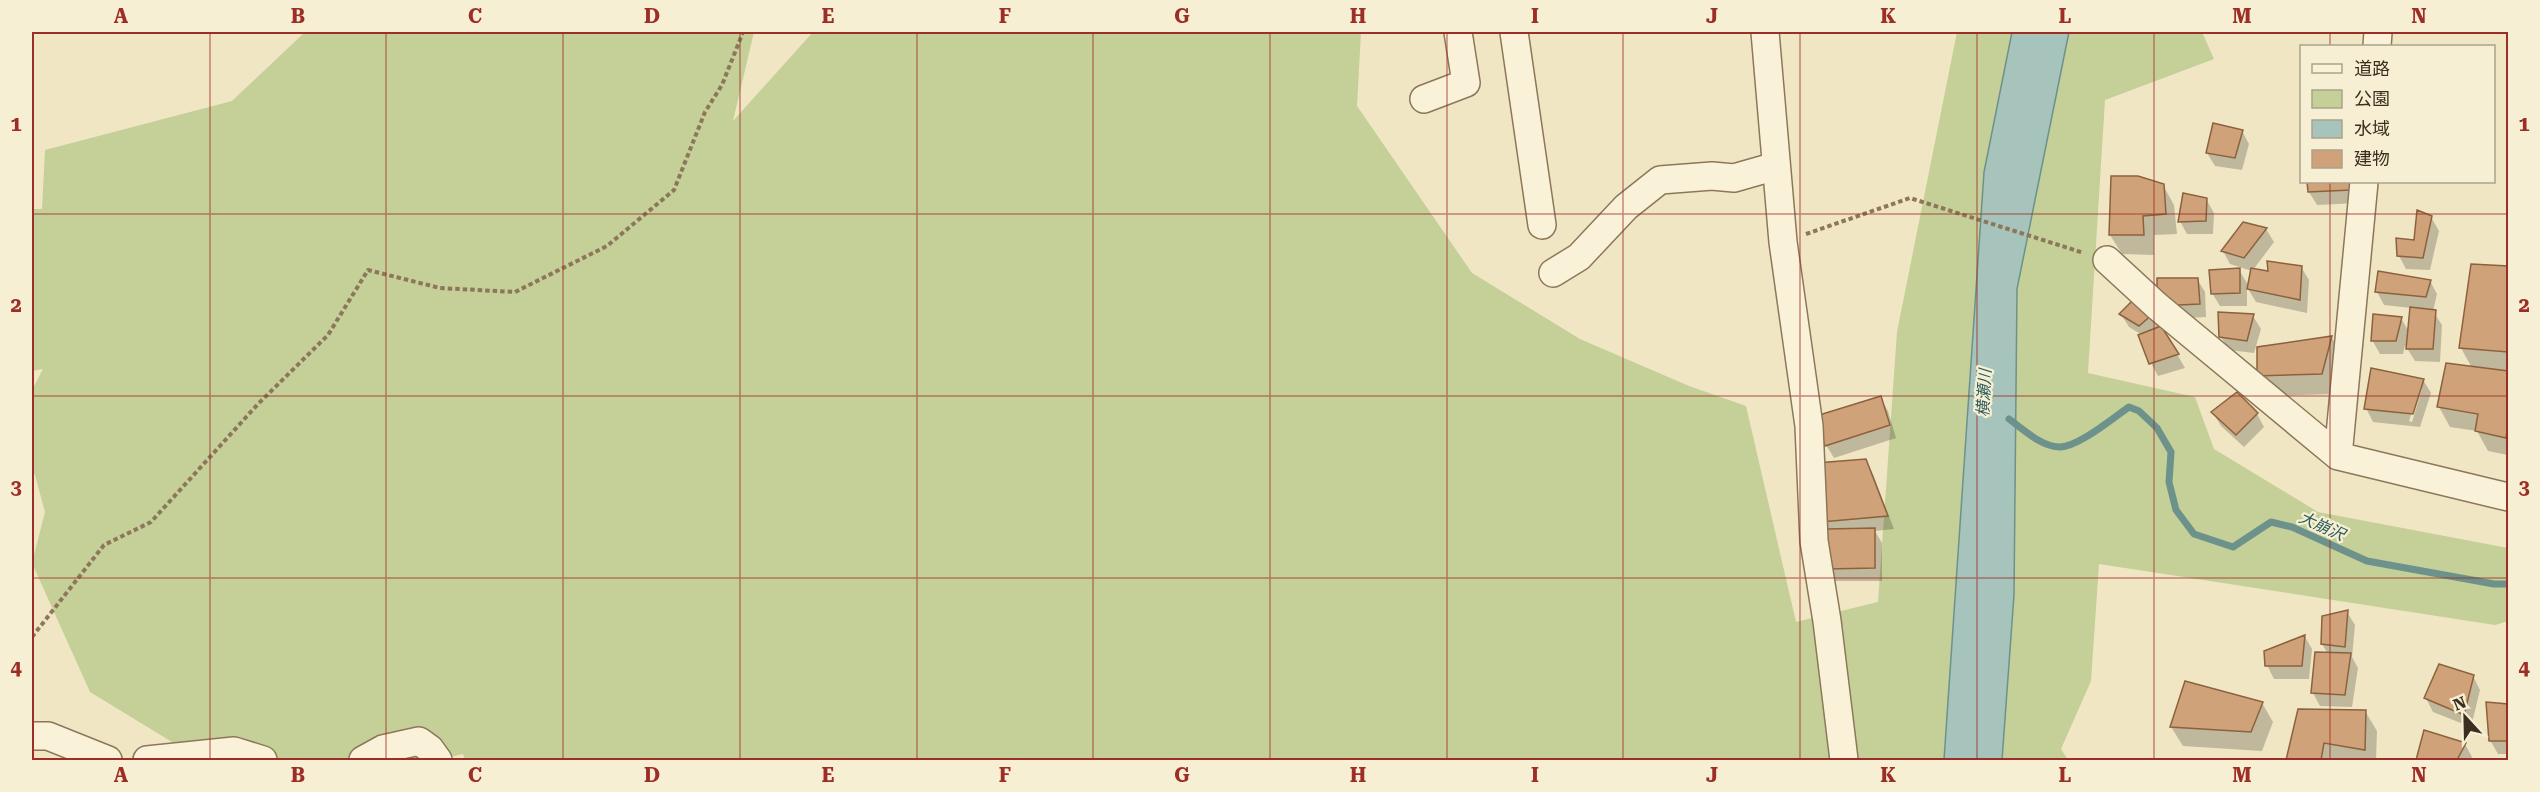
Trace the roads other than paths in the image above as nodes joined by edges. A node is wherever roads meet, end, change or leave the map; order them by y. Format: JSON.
{"nodes":[{"id":1,"x":1458,"y":32,"type":"edge"},
{"id":2,"x":1514,"y":32,"type":"edge"},
{"id":3,"x":1765,"y":32,"type":"edge"},
{"id":4,"x":1424,"y":99,"type":"dead end"},
{"id":5,"x":1776,"y":166,"type":"junction"},
{"id":6,"x":2364,"y":183,"type":"edge"},
{"id":7,"x":1542,"y":225,"type":"dead end"},
{"id":8,"x":2107,"y":260,"type":"road end"},
{"id":9,"x":1553,"y":273,"type":"dead end"},
{"id":10,"x":2338,"y":456,"type":"junction"},
{"id":11,"x":2508,"y":497,"type":"edge"},
{"id":12,"x":32,"y":736,"type":"edge"},
{"id":13,"x":108,"y":760,"type":"edge"},
{"id":14,"x":147,"y":760,"type":"edge"},
{"id":15,"x":263,"y":760,"type":"edge"},
{"id":16,"x":363,"y":760,"type":"edge"},
{"id":17,"x":438,"y":760,"type":"edge"},
{"id":18,"x":1844,"y":760,"type":"edge"}],
"edges":[{"from":1,"to":4,"type":"street"},
{"from":2,"to":7,"type":"street"},
{"from":3,"to":5,"type":"street"},
{"from":5,"to":9,"type":"street"},
{"from":5,"to":18,"type":"street"},
{"from":6,"to":10,"type":"street"},
{"from":8,"to":10,"type":"street"},
{"from":10,"to":11,"type":"street"},
{"from":12,"to":13,"type":"street"},
{"from":14,"to":15,"type":"street"},
{"from":16,"to":17,"type":"street"}]}
